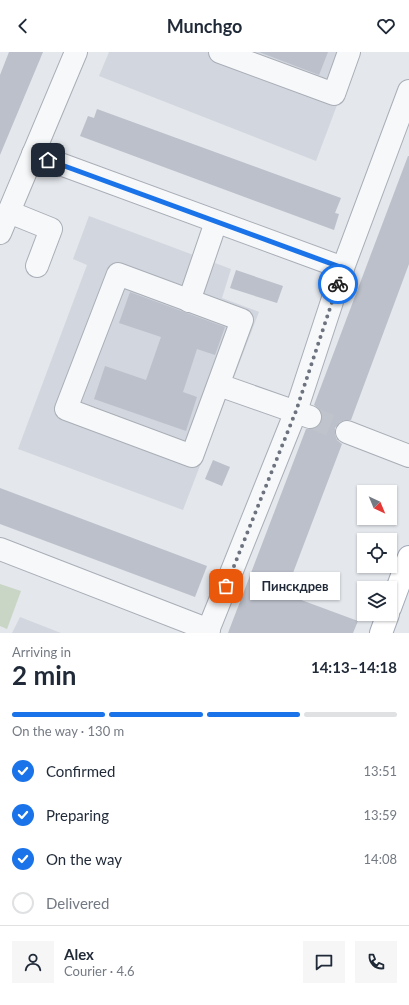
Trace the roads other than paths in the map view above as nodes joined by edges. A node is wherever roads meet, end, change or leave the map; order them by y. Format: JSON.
{"nodes":[{"id":1,"x":76,"y":52,"type":"edge"},
{"id":2,"x":220,"y":52,"type":"edge"},
{"id":3,"x":349,"y":52,"type":"edge"},
{"id":4,"x":409,"y":91,"type":"edge"},
{"id":5,"x":33,"y":154,"type":"junction"},
{"id":6,"x":9,"y":212,"type":"junction"},
{"id":7,"x":216,"y":222,"type":"junction"},
{"id":8,"x":0,"y":233,"type":"edge"},
{"id":9,"x":37,"y":266,"type":"dead end"},
{"id":10,"x":343,"y":268,"type":"junction"},
{"id":11,"x":189,"y":301,"type":"junction"},
{"id":12,"x":219,"y":385,"type":"junction"},
{"id":13,"x":303,"y":414,"type":"junction"},
{"id":14,"x":347,"y":432,"type":"tunnel mouth"},
{"id":15,"x":409,"y":456,"type":"edge"},
{"id":16,"x":0,"y":549,"type":"edge"},
{"id":17,"x":409,"y":557,"type":"edge"},
{"id":18,"x":397,"y":589,"type":"edge"},
{"id":19,"x":385,"y":621,"type":"edge"},
{"id":20,"x":208,"y":631,"type":"edge"},
{"id":21,"x":381,"y":633,"type":"edge"}],
"edges":[{"from":1,"to":5,"type":"lane"},
{"from":2,"to":3,"type":"lane"},
{"from":4,"to":10,"type":"lane"},
{"from":5,"to":6,"type":"lane"},
{"from":5,"to":7,"type":"lane"},
{"from":6,"to":8,"type":"lane"},
{"from":6,"to":9,"type":"lane"},
{"from":7,"to":10,"type":"lane"},
{"from":7,"to":11,"type":"lane"},
{"from":10,"to":13,"type":"lane"},
{"from":11,"to":12,"type":"lane"},
{"from":11,"to":12,"type":"lane"},
{"from":12,"to":13,"type":"lane"},
{"from":13,"to":20,"type":"lane"},
{"from":14,"to":15,"type":"lane"},
{"from":16,"to":20,"type":"lane"},
{"from":17,"to":18,"type":"main road"},
{"from":19,"to":21,"type":"main road"}]}
